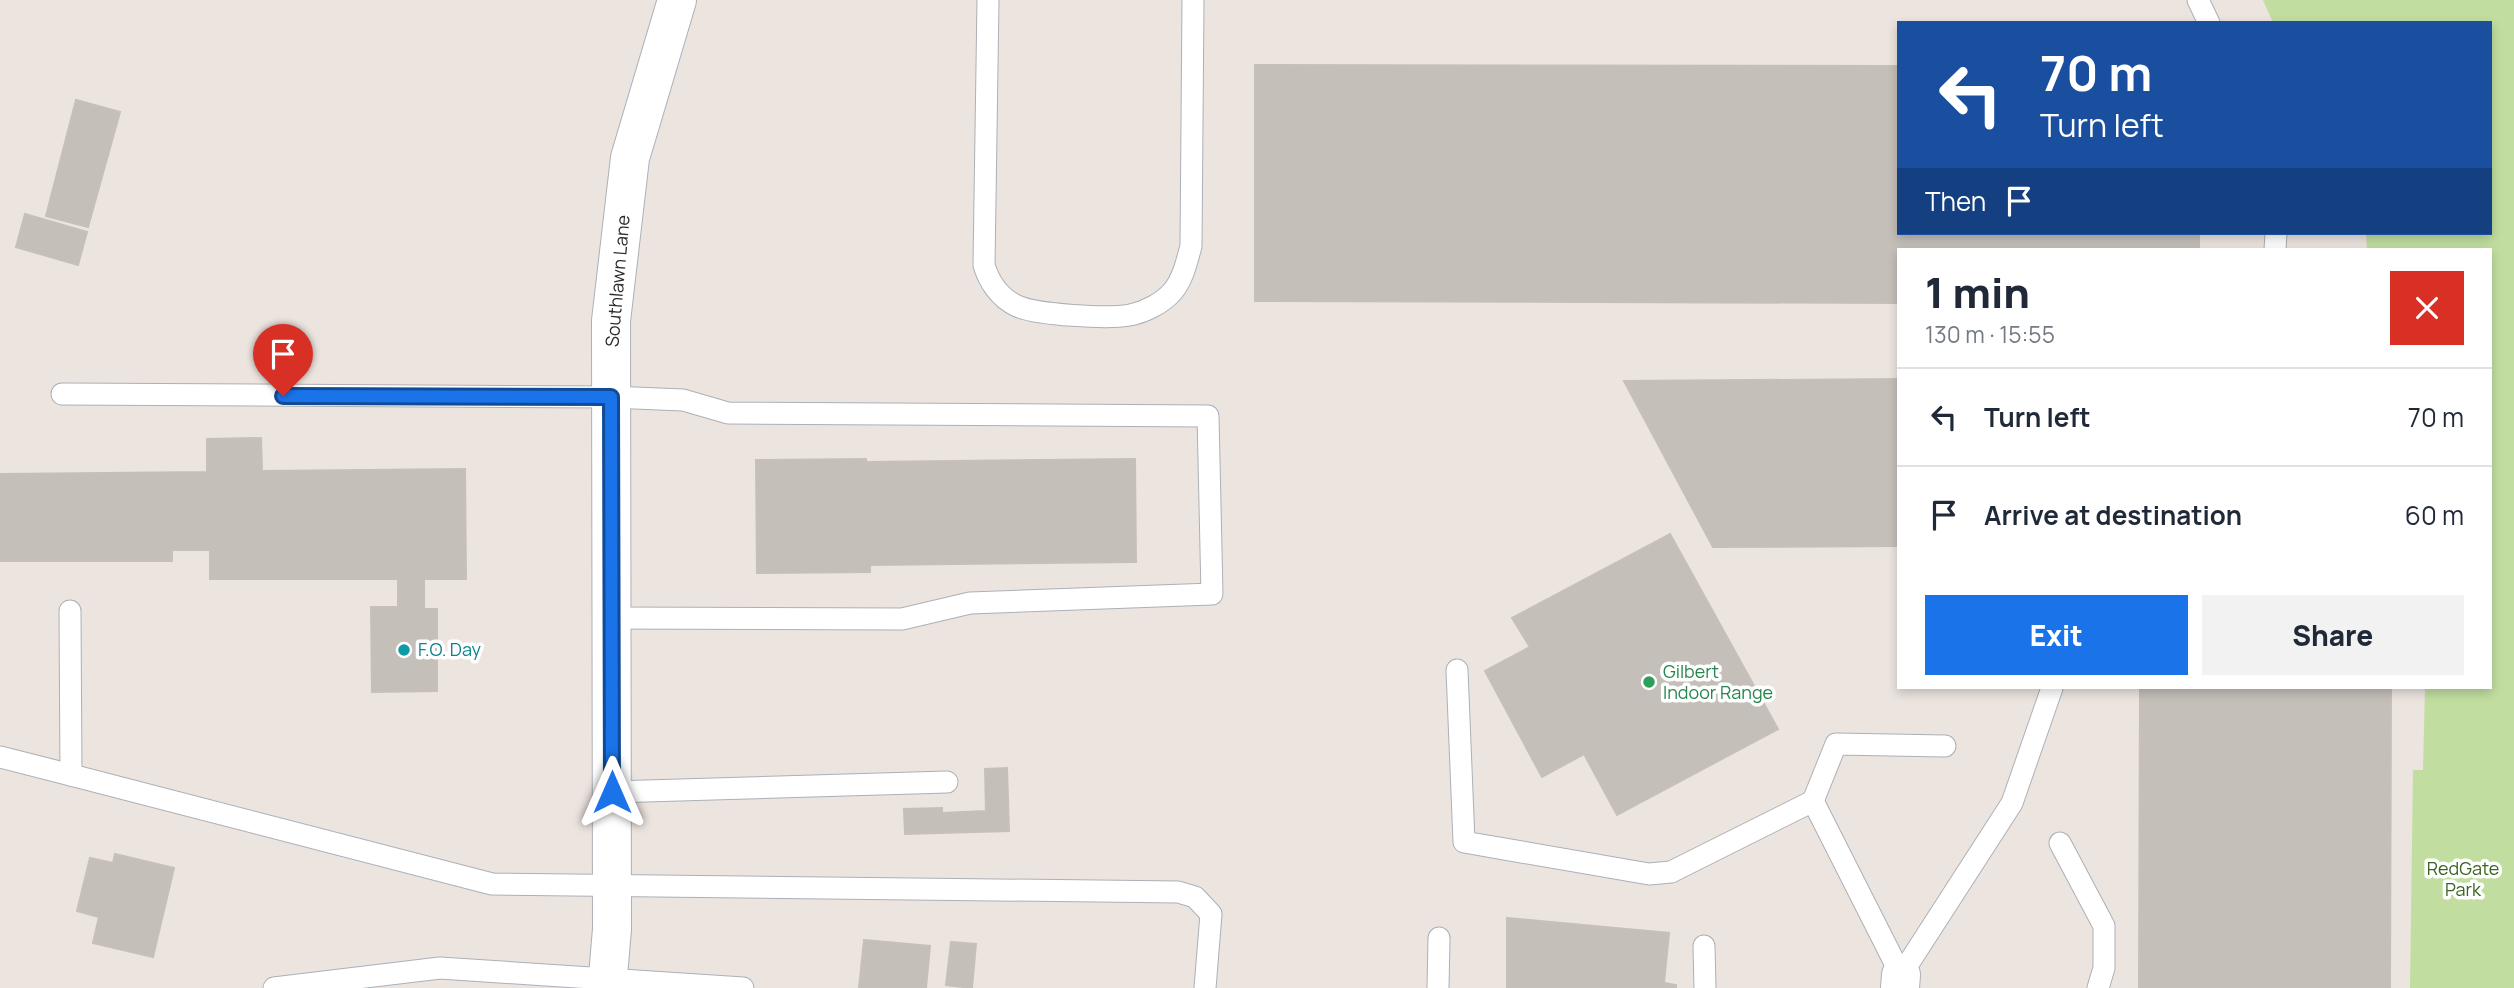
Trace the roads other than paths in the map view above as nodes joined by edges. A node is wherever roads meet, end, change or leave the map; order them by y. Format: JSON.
{"nodes":[{"id":1,"x":677,"y":0,"type":"edge"},
{"id":2,"x":988,"y":0,"type":"edge"},
{"id":3,"x":1193,"y":0,"type":"edge"},
{"id":4,"x":2198,"y":0,"type":"edge"},
{"id":5,"x":2207,"y":21,"type":"edge"},
{"id":6,"x":62,"y":394,"type":"dead end"},
{"id":7,"x":611,"y":397,"type":"junction"},
{"id":8,"x":71,"y":611,"type":"dead end"},
{"id":9,"x":611,"y":618,"type":"junction"},
{"id":10,"x":1457,"y":670,"type":"dead end"},
{"id":11,"x":2052,"y":689,"type":"edge"},
{"id":12,"x":1945,"y":746,"type":"dead end"},
{"id":13,"x":0,"y":757,"type":"edge"},
{"id":14,"x":71,"y":775,"type":"junction"},
{"id":15,"x":947,"y":782,"type":"dead end"},
{"id":16,"x":612,"y":792,"type":"junction"},
{"id":17,"x":1814,"y":801,"type":"junction"},
{"id":18,"x":2060,"y":844,"type":"dead end"},
{"id":19,"x":611,"y":887,"type":"junction"},
{"id":20,"x":1439,"y":938,"type":"dead end"},
{"id":21,"x":1704,"y":946,"type":"dead end"},
{"id":22,"x":1901,"y":981,"type":"edge"},
{"id":23,"x":608,"y":983,"type":"edge"},
{"id":24,"x":274,"y":988,"type":"edge"},
{"id":25,"x":743,"y":988,"type":"edge"},
{"id":26,"x":1205,"y":988,"type":"edge"},
{"id":27,"x":1438,"y":988,"type":"edge"},
{"id":28,"x":1705,"y":988,"type":"edge"},
{"id":29,"x":2098,"y":988,"type":"edge"}],
"edges":[{"from":1,"to":7,"type":"street","name":"Southlawn Lane"},
{"from":2,"to":3,"type":"lane"},
{"from":4,"to":5,"type":"lane"},
{"from":6,"to":7,"type":"lane"},
{"from":7,"to":9,"type":"street","name":"Southlawn Lane"},
{"from":7,"to":9,"type":"lane"},
{"from":8,"to":14,"type":"lane"},
{"from":9,"to":16,"type":"street","name":"Southlawn Lane"},
{"from":10,"to":17,"type":"lane"},
{"from":11,"to":22,"type":"lane"},
{"from":12,"to":17,"type":"lane"},
{"from":13,"to":14,"type":"lane"},
{"from":14,"to":19,"type":"lane"},
{"from":15,"to":16,"type":"lane"},
{"from":16,"to":19,"type":"street","name":"Southlawn Lane"},
{"from":17,"to":22,"type":"lane"},
{"from":18,"to":29,"type":"lane"},
{"from":19,"to":23,"type":"street","name":"Southlawn Lane"},
{"from":19,"to":26,"type":"lane"},
{"from":20,"to":27,"type":"lane"},
{"from":21,"to":28,"type":"lane"},
{"from":23,"to":24,"type":"lane"},
{"from":23,"to":25,"type":"lane"}]}
